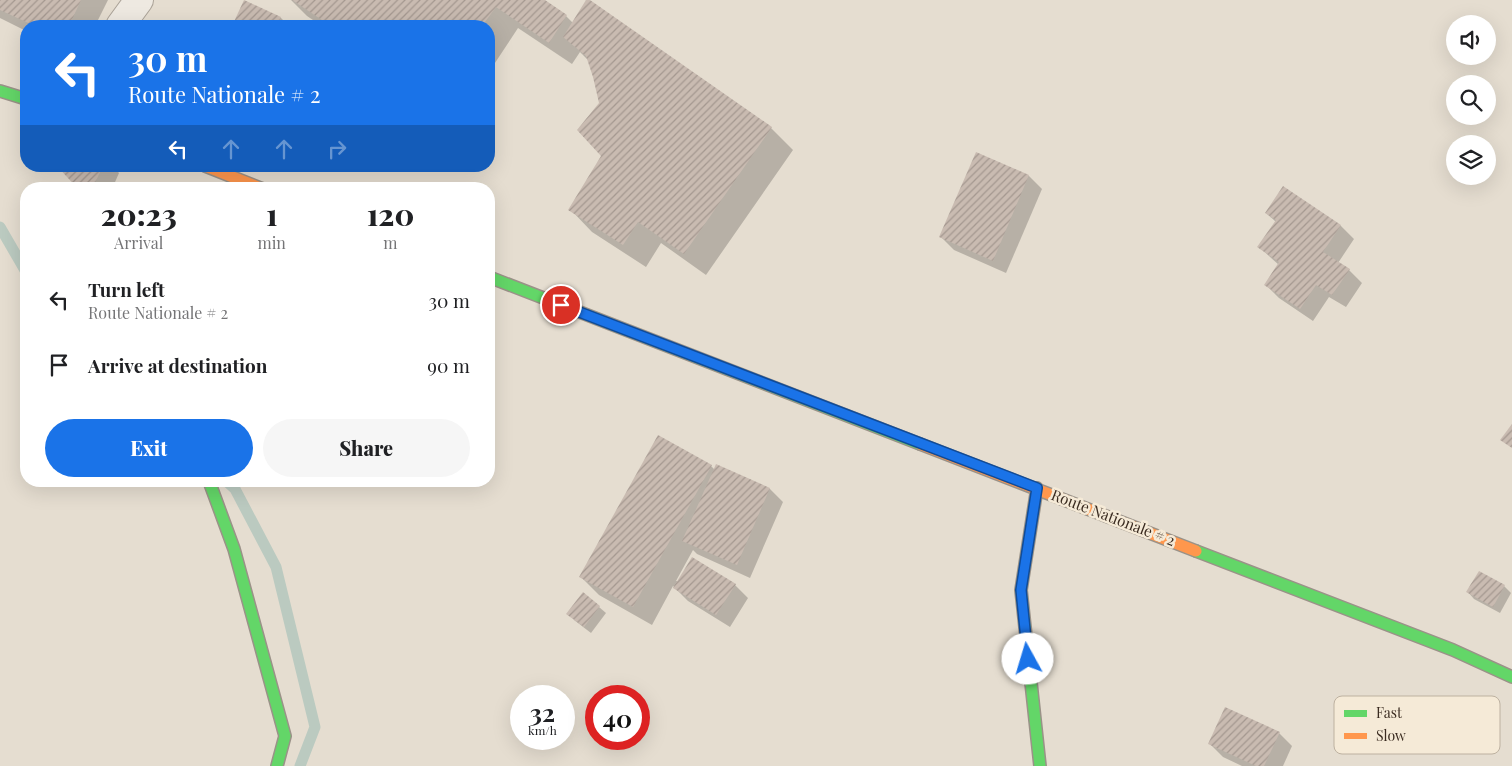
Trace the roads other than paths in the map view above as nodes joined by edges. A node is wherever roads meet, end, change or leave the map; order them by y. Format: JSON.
{"nodes":[{"id":1,"x":139,"y":0,"type":"edge"},
{"id":2,"x":124,"y":20,"type":"edge"},
{"id":3,"x":0,"y":91,"type":"edge"},
{"id":4,"x":20,"y":97,"type":"edge"},
{"id":5,"x":220,"y":172,"type":"edge"},
{"id":6,"x":245,"y":182,"type":"edge"},
{"id":7,"x":495,"y":279,"type":"edge"},
{"id":8,"x":211,"y":487,"type":"edge"},
{"id":9,"x":1037,"y":488,"type":"junction"},
{"id":10,"x":1512,"y":677,"type":"edge"},
{"id":11,"x":277,"y":766,"type":"edge"},
{"id":12,"x":1040,"y":766,"type":"edge"}],
"edges":[{"from":1,"to":2,"type":"street"},
{"from":3,"to":4,"type":"main road"},
{"from":5,"to":6,"type":"main road"},
{"from":7,"to":9,"type":"main road","name":"Route Nationale # 2"},
{"from":8,"to":11,"type":"main road"},
{"from":9,"to":10,"type":"main road","name":"Route Nationale # 2"},
{"from":9,"to":12,"type":"main road"}]}
